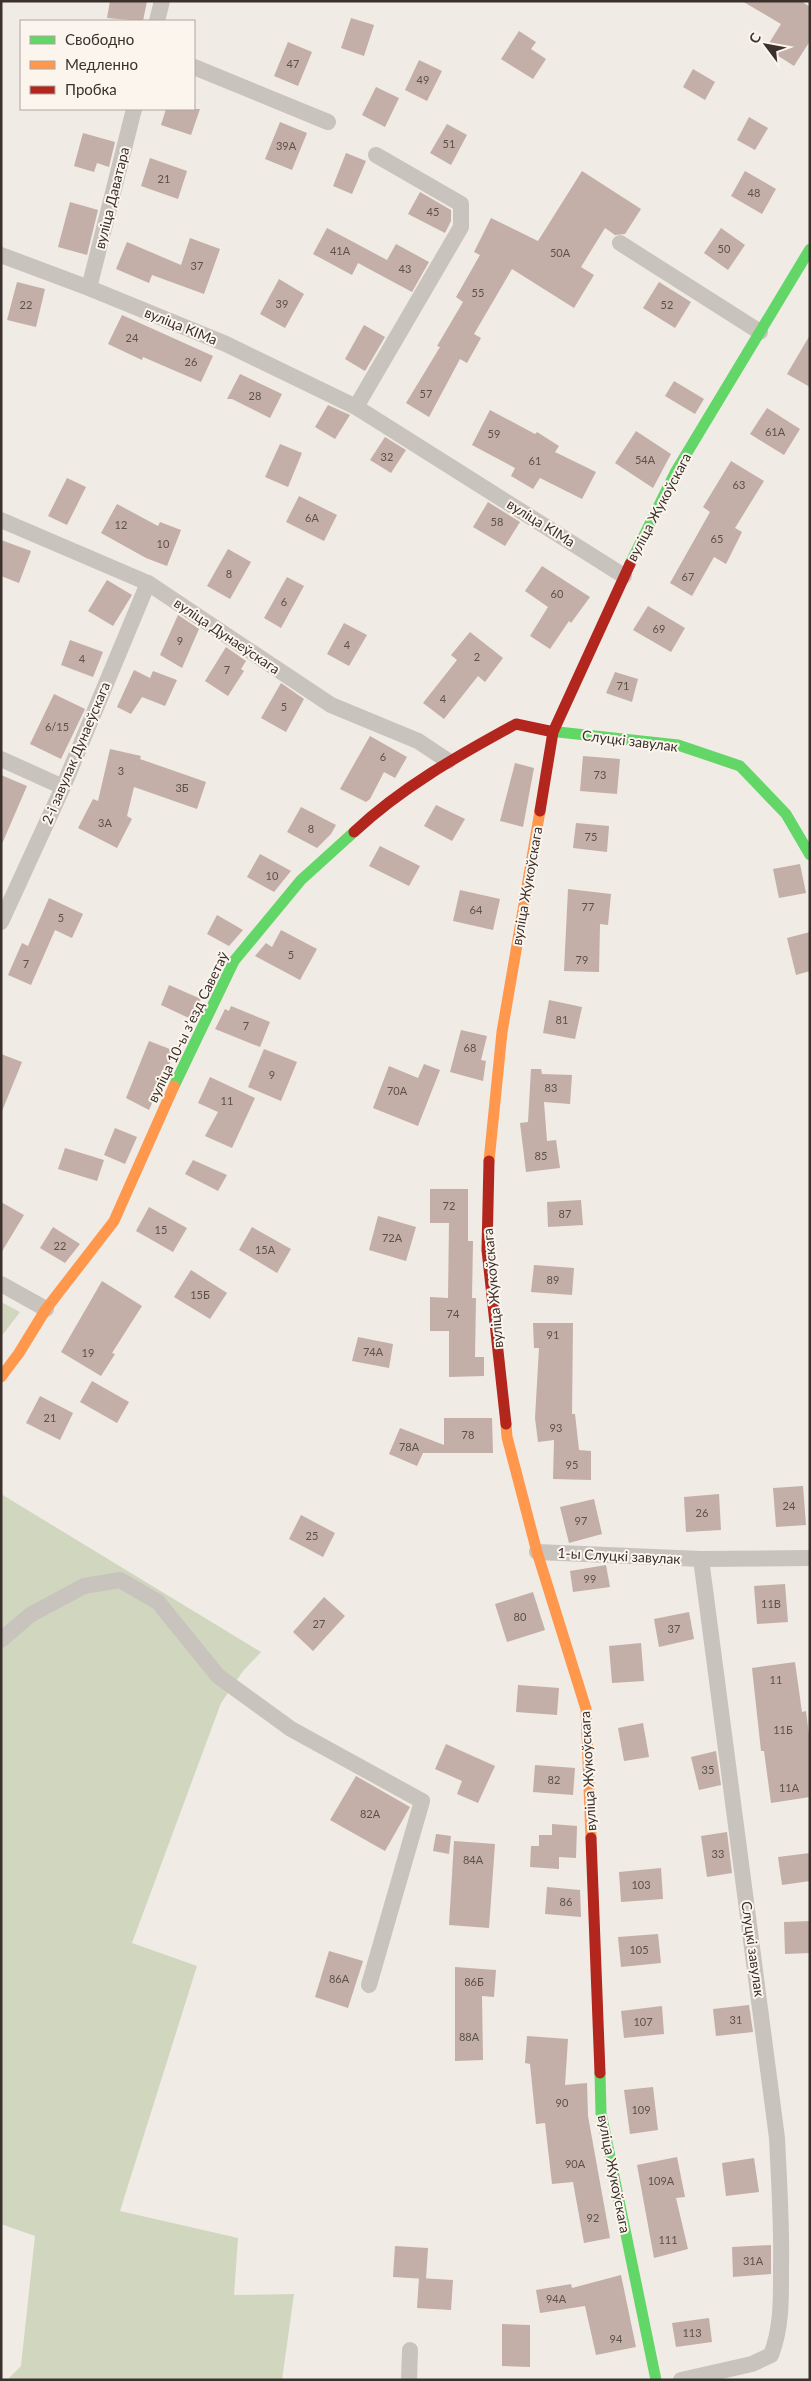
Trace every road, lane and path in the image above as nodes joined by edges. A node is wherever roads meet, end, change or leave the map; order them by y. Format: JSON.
{"nodes":[{"id":1,"x":162,"y":1,"type":"edge"},
{"id":2,"x":156,"y":20,"type":"edge"},
{"id":3,"x":195,"y":67,"type":"edge"},
{"id":4,"x":134,"y":110,"type":"edge"},
{"id":5,"x":328,"y":122,"type":"dead end"},
{"id":6,"x":376,"y":155,"type":"dead end"},
{"id":7,"x":620,"y":243,"type":"dead end"},
{"id":8,"x":810,"y":248,"type":"edge"},
{"id":9,"x":1,"y":255,"type":"edge"},
{"id":10,"x":89,"y":288,"type":"junction"},
{"id":11,"x":760,"y":332,"type":"junction"},
{"id":12,"x":356,"y":407,"type":"junction"},
{"id":13,"x":1,"y":520,"type":"edge"},
{"id":14,"x":624,"y":576,"type":"junction"},
{"id":15,"x":148,"y":583,"type":"junction"},
{"id":16,"x":553,"y":732,"type":"junction"},
{"id":17,"x":1,"y":759,"type":"edge"},
{"id":18,"x":448,"y":761,"type":"junction"},
{"id":19,"x":63,"y":787,"type":"junction"},
{"id":20,"x":810,"y":855,"type":"edge"},
{"id":21,"x":1,"y":922,"type":"edge"},
{"id":22,"x":1,"y":1284,"type":"edge"},
{"id":23,"x":46,"y":1309,"type":"junction"},
{"id":24,"x":1,"y":1377,"type":"edge"},
{"id":25,"x":537,"y":1552,"type":"junction"},
{"id":26,"x":810,"y":1558,"type":"edge"},
{"id":27,"x":701,"y":1559,"type":"junction"},
{"id":28,"x":1,"y":1640,"type":"edge"},
{"id":29,"x":369,"y":1986,"type":"dead end"},
{"id":30,"x":410,"y":2350,"type":"dead end"},
{"id":31,"x":409,"y":2380,"type":"edge"},
{"id":32,"x":656,"y":2380,"type":"edge"},
{"id":33,"x":681,"y":2380,"type":"edge"}],
"edges":[{"from":1,"to":2,"type":"street"},
{"from":3,"to":5,"type":"street"},
{"from":4,"to":10,"type":"street","name":"вуліца Даватара"},
{"from":6,"to":12,"type":"street"},
{"from":7,"to":11,"type":"street"},
{"from":8,"to":11,"type":"street","name":"вуліца Жукоўскага"},
{"from":9,"to":10,"type":"street","name":"вуліца КІМа"},
{"from":10,"to":12,"type":"street","name":"вуліца КІМа"},
{"from":11,"to":14,"type":"street","name":"вуліца Жукоўскага"},
{"from":12,"to":14,"type":"street","name":"вуліца КІМа"},
{"from":13,"to":15,"type":"street","name":"вуліца Дунаеўскага"},
{"from":14,"to":16,"type":"street","name":"вуліца Жукоўскага"},
{"from":15,"to":18,"type":"street","name":"вуліца Дунаеўскага"},
{"from":15,"to":19,"type":"street","name":"2-і завулак Дунаеўскага"},
{"from":16,"to":18,"type":"street","name":"вуліца 10-ы зʼезд Саветаў"},
{"from":16,"to":20,"type":"street","name":"Слуцкі завулак"},
{"from":16,"to":25,"type":"street","name":"вуліца Жукоўскага"},
{"from":17,"to":19,"type":"street"},
{"from":18,"to":23,"type":"street","name":"вуліца 10-ы зʼезд Саветаў"},
{"from":19,"to":21,"type":"street","name":"2-і завулак Дунаеўскага"},
{"from":22,"to":23,"type":"street"},
{"from":23,"to":24,"type":"street","name":"вуліца 10-ы зʼезд Саветаў"},
{"from":25,"to":27,"type":"street","name":"1-ы Слуцкі завулак"},
{"from":25,"to":32,"type":"street","name":"вуліца Жукоўскага"},
{"from":26,"to":27,"type":"street"},
{"from":27,"to":33,"type":"street","name":"Слуцкі завулак"},
{"from":28,"to":29,"type":"street"},
{"from":30,"to":31,"type":"street"}]}
